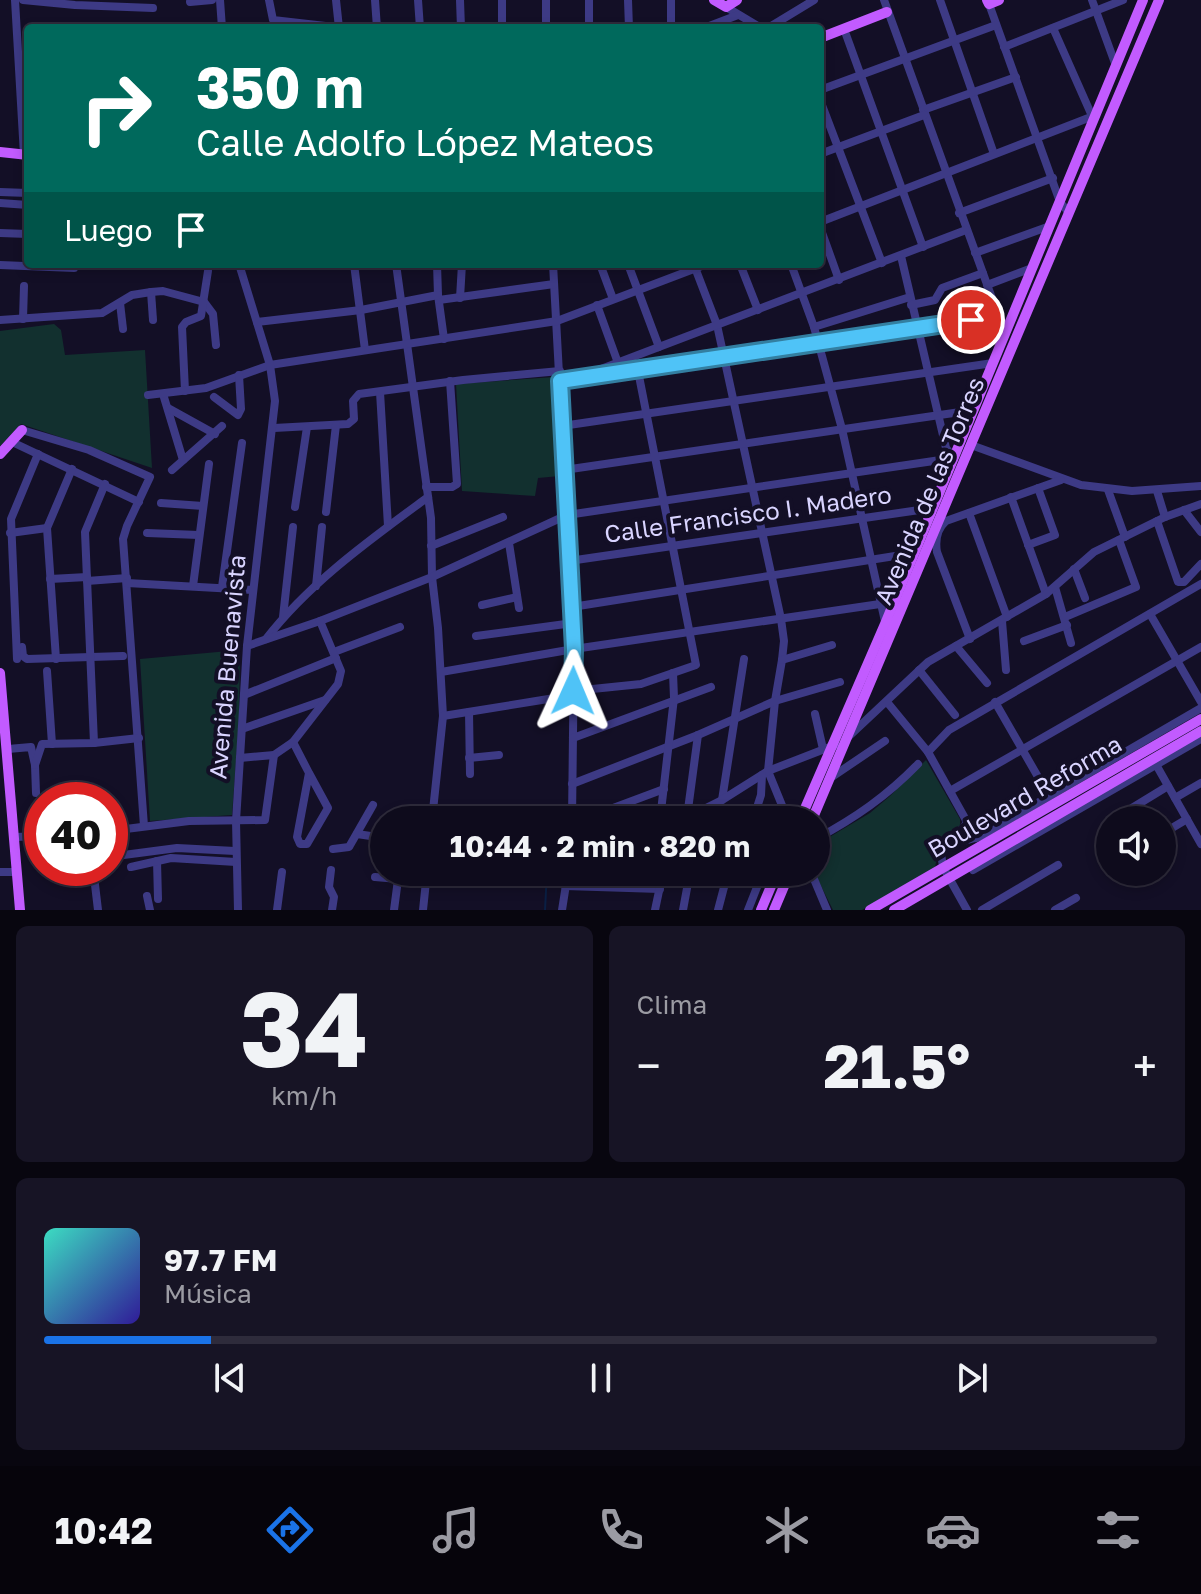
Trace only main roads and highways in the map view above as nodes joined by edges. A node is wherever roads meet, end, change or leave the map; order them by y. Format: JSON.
{"nodes":[{"id":1,"x":714,"y":0,"type":"edge"},
{"id":2,"x":737,"y":0,"type":"edge"},
{"id":3,"x":1143,"y":0,"type":"edge"},
{"id":4,"x":1159,"y":0,"type":"edge"},
{"id":5,"x":884,"y":4,"type":"edge"},
{"id":6,"x":824,"y":36,"type":"edge"},
{"id":7,"x":0,"y":152,"type":"edge"},
{"id":8,"x":24,"y":155,"type":"edge"},
{"id":9,"x":22,"y":430,"type":"road end"},
{"id":10,"x":0,"y":454,"type":"edge"},
{"id":11,"x":0,"y":673,"type":"edge"},
{"id":12,"x":1201,"y":719,"type":"edge"},
{"id":13,"x":3,"y":722,"type":"edge"},
{"id":14,"x":1201,"y":731,"type":"edge"},
{"id":15,"x":1152,"y":758,"type":"junction"},
{"id":16,"x":805,"y":806,"type":"edge"},
{"id":17,"x":818,"y":806,"type":"edge"},
{"id":18,"x":948,"y":876,"type":"junction"},
{"id":19,"x":771,"y":886,"type":"edge"},
{"id":20,"x":784,"y":886,"type":"edge"},
{"id":21,"x":20,"y":910,"type":"edge"},
{"id":22,"x":761,"y":910,"type":"edge"},
{"id":23,"x":774,"y":910,"type":"edge"},
{"id":24,"x":870,"y":910,"type":"edge"},
{"id":25,"x":894,"y":910,"type":"edge"}],
"edges":[{"from":1,"to":2,"type":"main road"},
{"from":3,"to":16,"type":"main road","name":"Avenida de las Torres"},
{"from":4,"to":17,"type":"main road","name":"Avenida de las Torres"},
{"from":5,"to":6,"type":"main road"},
{"from":7,"to":8,"type":"main road"},
{"from":9,"to":10,"type":"main road"},
{"from":11,"to":13,"type":"main road"},
{"from":12,"to":15,"type":"main road","name":"Boulevard Reforma"},
{"from":13,"to":21,"type":"main road"},
{"from":14,"to":15,"type":"main road","name":"Boulevard Reforma"},
{"from":15,"to":18,"type":"main road","name":"Boulevard Reforma"},
{"from":18,"to":24,"type":"main road","name":"Boulevard Reforma"},
{"from":18,"to":25,"type":"main road","name":"Boulevard Reforma"},
{"from":19,"to":22,"type":"main road"},
{"from":20,"to":23,"type":"main road"}]}
